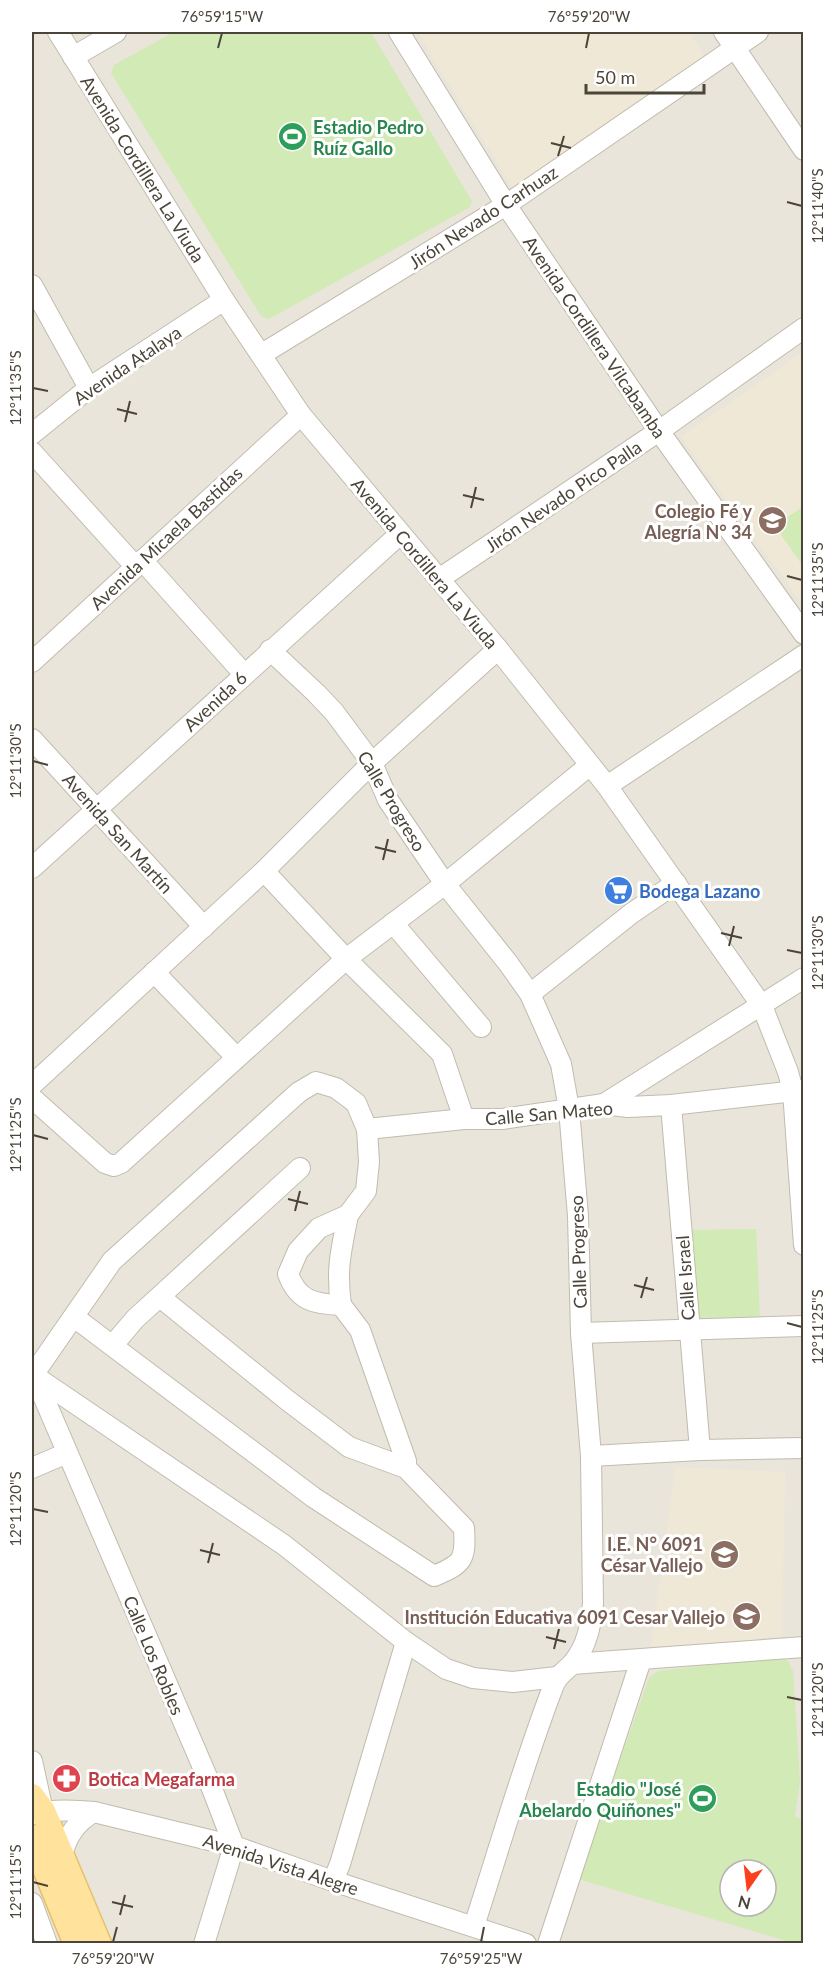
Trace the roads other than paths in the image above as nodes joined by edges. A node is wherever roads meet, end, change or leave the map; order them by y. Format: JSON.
{"nodes":[{"id":1,"x":58,"y":32,"type":"edge"},
{"id":2,"x":116,"y":32,"type":"edge"},
{"id":3,"x":399,"y":32,"type":"edge"},
{"id":4,"x":758,"y":32,"type":"edge"},
{"id":5,"x":729,"y":40,"type":"edge"},
{"id":6,"x":73,"y":57,"type":"junction"},
{"id":7,"x":804,"y":150,"type":"edge"},
{"id":8,"x":506,"y":205,"type":"junction"},
{"id":9,"x":32,"y":285,"type":"edge"},
{"id":10,"x":224,"y":300,"type":"junction"},
{"id":11,"x":804,"y":328,"type":"edge"},
{"id":12,"x":262,"y":354,"type":"junction"},
{"id":13,"x":89,"y":388,"type":"junction"},
{"id":14,"x":301,"y":415,"type":"junction"},
{"id":15,"x":659,"y":431,"type":"junction"},
{"id":16,"x":32,"y":434,"type":"edge"},
{"id":17,"x":32,"y":452,"type":"edge"},
{"id":18,"x":400,"y":534,"type":"junction"},
{"id":19,"x":138,"y":563,"type":"junction"},
{"id":20,"x":439,"y":579,"type":"junction"},
{"id":21,"x":804,"y":634,"type":"edge"},
{"id":22,"x":498,"y":649,"type":"junction"},
{"id":23,"x":270,"y":650,"type":"junction"},
{"id":24,"x":804,"y":655,"type":"edge"},
{"id":25,"x":32,"y":662,"type":"edge"},
{"id":26,"x":244,"y":674,"type":"junction"},
{"id":27,"x":32,"y":739,"type":"edge"},
{"id":28,"x":372,"y":763,"type":"junction"},
{"id":29,"x":590,"y":765,"type":"junction"},
{"id":30,"x":607,"y":786,"type":"junction"},
{"id":31,"x":97,"y":810,"type":"junction"},
{"id":32,"x":32,"y":868,"type":"edge"},
{"id":33,"x":264,"y":871,"type":"junction"},
{"id":34,"x":675,"y":883,"type":"junction"},
{"id":35,"x":445,"y":884,"type":"junction"},
{"id":36,"x":393,"y":923,"type":"junction"},
{"id":37,"x":204,"y":927,"type":"junction"},
{"id":38,"x":346,"y":959,"type":"junction"},
{"id":39,"x":154,"y":972,"type":"junction"},
{"id":40,"x":804,"y":978,"type":"edge"},
{"id":41,"x":530,"y":994,"type":"junction"},
{"id":42,"x":762,"y":1006,"type":"junction"},
{"id":43,"x":481,"y":1027,"type":"dead end"},
{"id":44,"x":236,"y":1057,"type":"junction"},
{"id":45,"x":32,"y":1085,"type":"edge"},
{"id":46,"x":798,"y":1090,"type":"edge"},
{"id":47,"x":32,"y":1098,"type":"edge"},
{"id":48,"x":604,"y":1104,"type":"junction"},
{"id":49,"x":671,"y":1105,"type":"junction"},
{"id":50,"x":569,"y":1109,"type":"junction"},
{"id":51,"x":464,"y":1119,"type":"junction"},
{"id":52,"x":367,"y":1129,"type":"junction"},
{"id":53,"x":300,"y":1168,"type":"dead end"},
{"id":54,"x":803,"y":1207,"type":"edge"},
{"id":55,"x":348,"y":1215,"type":"junction"},
{"id":56,"x":804,"y":1245,"type":"edge"},
{"id":57,"x":160,"y":1297,"type":"junction"},
{"id":58,"x":341,"y":1305,"type":"junction"},
{"id":59,"x":74,"y":1317,"type":"junction"},
{"id":60,"x":804,"y":1326,"type":"edge"},
{"id":61,"x":689,"y":1329,"type":"junction"},
{"id":62,"x":581,"y":1333,"type":"junction"},
{"id":63,"x":113,"y":1345,"type":"junction"},
{"id":64,"x":32,"y":1372,"type":"edge"},
{"id":65,"x":804,"y":1448,"type":"edge"},
{"id":66,"x":700,"y":1450,"type":"junction"},
{"id":67,"x":67,"y":1453,"type":"junction"},
{"id":68,"x":591,"y":1456,"type":"junction"},
{"id":69,"x":32,"y":1468,"type":"edge"},
{"id":70,"x":406,"y":1468,"type":"junction"},
{"id":71,"x":406,"y":1642,"type":"junction"},
{"id":72,"x":804,"y":1647,"type":"edge"},
{"id":73,"x":641,"y":1660,"type":"junction"},
{"id":74,"x":564,"y":1670,"type":"junction"},
{"id":75,"x":32,"y":1761,"type":"edge"},
{"id":76,"x":35,"y":1807,"type":"edge"},
{"id":77,"x":94,"y":1812,"type":"junction"},
{"id":78,"x":32,"y":1837,"type":"edge"},
{"id":79,"x":234,"y":1846,"type":"junction"},
{"id":80,"x":62,"y":1855,"type":"junction"},
{"id":81,"x":333,"y":1881,"type":"junction"},
{"id":82,"x":32,"y":1903,"type":"edge"},
{"id":83,"x":474,"y":1926,"type":"junction"},
{"id":84,"x":495,"y":1938,"type":"edge"},
{"id":85,"x":206,"y":1943,"type":"edge"},
{"id":86,"x":47,"y":1944,"type":"edge"},
{"id":87,"x":76,"y":1944,"type":"edge"},
{"id":88,"x":99,"y":1944,"type":"edge"},
{"id":89,"x":526,"y":1944,"type":"edge"},
{"id":90,"x":548,"y":1944,"type":"edge"}],
"edges":[{"from":1,"to":6,"type":"street","name":"Avenida Cordillera La Viuda"},
{"from":2,"to":6,"type":"street"},
{"from":3,"to":8,"type":"street","name":"Avenida Cordillera Vilcabamba"},
{"from":4,"to":5,"type":"street","name":"Jirón Nevado Carhuaz"},
{"from":5,"to":7,"type":"street"},
{"from":5,"to":8,"type":"street","name":"Jirón Nevado Carhuaz"},
{"from":6,"to":10,"type":"street","name":"Avenida Cordillera La Viuda"},
{"from":8,"to":12,"type":"street","name":"Jirón Nevado Carhuaz"},
{"from":8,"to":15,"type":"street","name":"Avenida Cordillera Vilcabamba"},
{"from":9,"to":13,"type":"street"},
{"from":10,"to":12,"type":"street","name":"Avenida Cordillera La Viuda"},
{"from":10,"to":13,"type":"street","name":"Avenida Atalaya"},
{"from":11,"to":15,"type":"street","name":"Jirón Nevado Pico Palla"},
{"from":12,"to":14,"type":"street","name":"Avenida Cordillera La Viuda"},
{"from":13,"to":16,"type":"street","name":"Avenida Atalaya"},
{"from":14,"to":18,"type":"street","name":"Avenida Cordillera La Viuda"},
{"from":14,"to":19,"type":"street","name":"Avenida Micaela Bastidas"},
{"from":15,"to":20,"type":"street","name":"Jirón Nevado Pico Palla"},
{"from":15,"to":21,"type":"street","name":"Avenida Cordillera Vilcabamba"},
{"from":17,"to":19,"type":"street"},
{"from":18,"to":20,"type":"street","name":"Avenida Cordillera La Viuda"},
{"from":18,"to":23,"type":"street","name":"Avenida 6"},
{"from":19,"to":25,"type":"street","name":"Avenida Micaela Bastidas"},
{"from":19,"to":26,"type":"street"},
{"from":20,"to":22,"type":"street","name":"Avenida Cordillera La Viuda"},
{"from":22,"to":28,"type":"street"},
{"from":22,"to":29,"type":"street","name":"Avenida Cordillera La Viuda"},
{"from":23,"to":26,"type":"street","name":"Avenida 6"},
{"from":23,"to":28,"type":"street","name":"Calle Progreso"},
{"from":24,"to":30,"type":"street"},
{"from":26,"to":31,"type":"street","name":"Avenida 6"},
{"from":27,"to":31,"type":"street","name":"Avenida San Martín"},
{"from":28,"to":33,"type":"street"},
{"from":28,"to":35,"type":"street","name":"Calle Progreso"},
{"from":29,"to":30,"type":"street","name":"Avenida Cordillera La Viuda"},
{"from":29,"to":35,"type":"street"},
{"from":30,"to":34,"type":"street","name":"Avenida Cordillera La Viuda"},
{"from":31,"to":32,"type":"street","name":"Avenida 6"},
{"from":31,"to":37,"type":"street","name":"Avenida San Martín"},
{"from":33,"to":37,"type":"street"},
{"from":33,"to":38,"type":"street"},
{"from":34,"to":41,"type":"street"},
{"from":34,"to":42,"type":"street","name":"Avenida Cordillera La Viuda"},
{"from":35,"to":36,"type":"street"},
{"from":35,"to":41,"type":"street","name":"Calle Progreso"},
{"from":36,"to":38,"type":"street"},
{"from":36,"to":43,"type":"street"},
{"from":37,"to":39,"type":"street"},
{"from":38,"to":44,"type":"street"},
{"from":38,"to":51,"type":"street"},
{"from":39,"to":44,"type":"street"},
{"from":39,"to":45,"type":"street"},
{"from":40,"to":42,"type":"street"},
{"from":41,"to":50,"type":"street","name":"Calle Progreso"},
{"from":42,"to":46,"type":"street","name":"Avenida Cordillera La Viuda"},
{"from":42,"to":48,"type":"street"},
{"from":44,"to":47,"type":"street"},
{"from":46,"to":49,"type":"street","name":"Calle San Mateo"},
{"from":46,"to":54,"type":"street","name":"Avenida Cordillera La Viuda"},
{"from":48,"to":49,"type":"street","name":"Calle San Mateo"},
{"from":48,"to":50,"type":"street","name":"Calle San Mateo"},
{"from":49,"to":61,"type":"street","name":"Calle Israel"},
{"from":50,"to":51,"type":"street","name":"Calle San Mateo"},
{"from":50,"to":62,"type":"street","name":"Calle Progreso"},
{"from":51,"to":52,"type":"street","name":"Calle San Mateo"},
{"from":52,"to":55,"type":"street"},
{"from":52,"to":59,"type":"street"},
{"from":53,"to":57,"type":"street"},
{"from":54,"to":56,"type":"street","name":"Avenida Cordillera La Viuda"},
{"from":55,"to":58,"type":"street"},
{"from":55,"to":58,"type":"street"},
{"from":57,"to":63,"type":"street"},
{"from":57,"to":70,"type":"street"},
{"from":58,"to":70,"type":"street"},
{"from":59,"to":63,"type":"street"},
{"from":59,"to":64,"type":"street"},
{"from":60,"to":61,"type":"street"},
{"from":61,"to":62,"type":"street"},
{"from":61,"to":66,"type":"street","name":"Calle Israel"},
{"from":62,"to":68,"type":"street","name":"Calle Progreso"},
{"from":63,"to":70,"type":"street"},
{"from":64,"to":67,"type":"street","name":"Calle Los Robles"},
{"from":64,"to":71,"type":"street"},
{"from":65,"to":66,"type":"street"},
{"from":66,"to":68,"type":"street"},
{"from":67,"to":69,"type":"street"},
{"from":67,"to":79,"type":"street","name":"Calle Los Robles"},
{"from":68,"to":74,"type":"street","name":"Calle Progreso"},
{"from":71,"to":74,"type":"street"},
{"from":71,"to":81,"type":"street"},
{"from":72,"to":73,"type":"street"},
{"from":73,"to":74,"type":"street"},
{"from":73,"to":90,"type":"street"},
{"from":74,"to":83,"type":"street","name":"Calle Progreso"},
{"from":75,"to":76,"type":"street"},
{"from":76,"to":77,"type":"street","name":"Avenida Vista Alegre"},
{"from":76,"to":80,"type":"main road"},
{"from":77,"to":79,"type":"street","name":"Avenida Vista Alegre"},
{"from":77,"to":80,"type":"street"},
{"from":78,"to":87,"type":"main road"},
{"from":79,"to":81,"type":"street","name":"Avenida Vista Alegre"},
{"from":79,"to":85,"type":"street"},
{"from":80,"to":88,"type":"main road"},
{"from":81,"to":83,"type":"street","name":"Avenida Vista Alegre"},
{"from":82,"to":86,"type":"street"},
{"from":83,"to":84,"type":"street","name":"Avenida Vista Alegre"},
{"from":84,"to":89,"type":"street","name":"Avenida Vista Alegre"}]}
